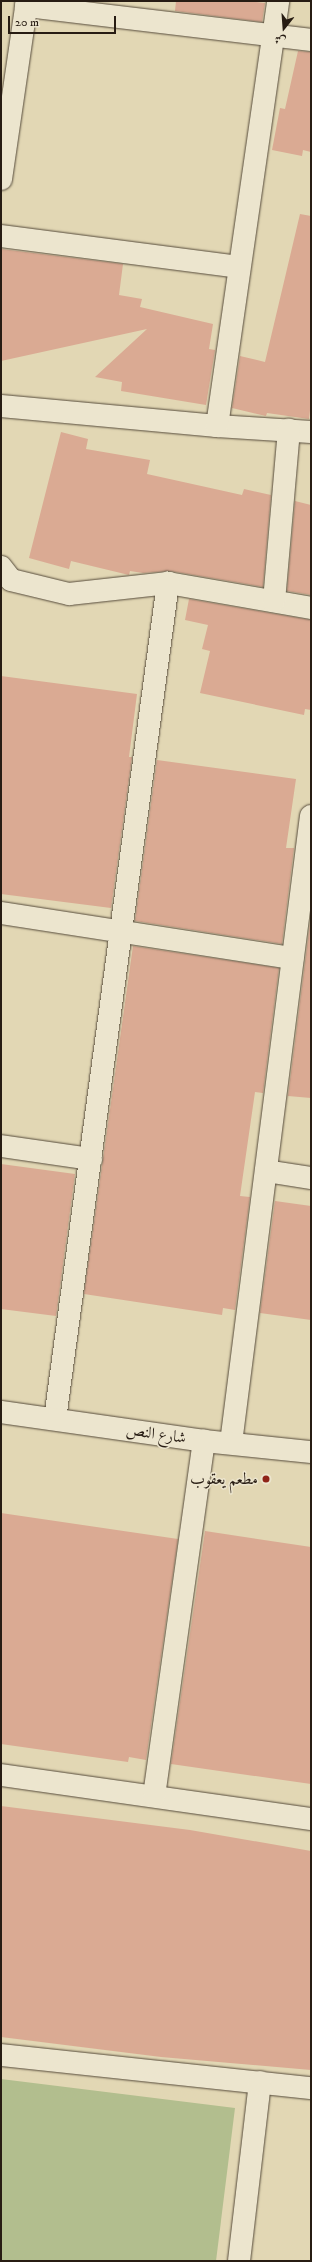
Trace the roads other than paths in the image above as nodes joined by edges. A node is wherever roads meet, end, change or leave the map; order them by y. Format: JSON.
{"nodes":[{"id":1,"x":278,"y":1,"type":"edge"},
{"id":2,"x":27,"y":4,"type":"edge"},
{"id":3,"x":274,"y":36,"type":"junction"},
{"id":4,"x":311,"y":40,"type":"edge"},
{"id":5,"x":1,"y":178,"type":"edge"},
{"id":6,"x":1,"y":236,"type":"edge"},
{"id":7,"x":238,"y":267,"type":"junction"},
{"id":8,"x":1,"y":406,"type":"edge"},
{"id":9,"x":217,"y":426,"type":"junction"},
{"id":10,"x":289,"y":430,"type":"junction"},
{"id":11,"x":311,"y":432,"type":"edge"},
{"id":12,"x":1,"y":567,"type":"edge"},
{"id":13,"x":168,"y":583,"type":"junction"},
{"id":14,"x":274,"y":601,"type":"junction"},
{"id":15,"x":311,"y":608,"type":"edge"},
{"id":16,"x":311,"y":816,"type":"edge"},
{"id":17,"x":1,"y":913,"type":"edge"},
{"id":18,"x":122,"y":932,"type":"junction"},
{"id":19,"x":293,"y":958,"type":"junction"},
{"id":20,"x":1,"y":1146,"type":"edge"},
{"id":21,"x":91,"y":1159,"type":"junction"},
{"id":22,"x":266,"y":1170,"type":"junction"},
{"id":23,"x":311,"y":1178,"type":"edge"},
{"id":24,"x":1,"y":1412,"type":"edge"},
{"id":25,"x":55,"y":1419,"type":"junction"},
{"id":26,"x":204,"y":1441,"type":"junction"},
{"id":27,"x":231,"y":1443,"type":"junction"},
{"id":28,"x":311,"y":1452,"type":"edge"},
{"id":29,"x":1,"y":1775,"type":"edge"},
{"id":30,"x":154,"y":1796,"type":"junction"},
{"id":31,"x":311,"y":1819,"type":"edge"},
{"id":32,"x":1,"y":2055,"type":"edge"},
{"id":33,"x":260,"y":2082,"type":"junction"},
{"id":34,"x":311,"y":2088,"type":"edge"},
{"id":35,"x":239,"y":2261,"type":"edge"}],
"edges":[{"from":1,"to":3,"type":"street"},
{"from":2,"to":3,"type":"street"},
{"from":2,"to":5,"type":"street"},
{"from":3,"to":4,"type":"street"},
{"from":3,"to":7,"type":"street"},
{"from":6,"to":7,"type":"street"},
{"from":7,"to":9,"type":"street"},
{"from":8,"to":9,"type":"street"},
{"from":9,"to":10,"type":"street"},
{"from":10,"to":11,"type":"street"},
{"from":10,"to":14,"type":"street"},
{"from":12,"to":13,"type":"street"},
{"from":13,"to":14,"type":"street"},
{"from":13,"to":18,"type":"street"},
{"from":14,"to":15,"type":"street"},
{"from":16,"to":19,"type":"street"},
{"from":17,"to":18,"type":"street"},
{"from":18,"to":19,"type":"street"},
{"from":18,"to":21,"type":"street"},
{"from":19,"to":22,"type":"street"},
{"from":20,"to":21,"type":"street"},
{"from":21,"to":25,"type":"street"},
{"from":22,"to":23,"type":"street"},
{"from":22,"to":27,"type":"street"},
{"from":24,"to":25,"type":"street","name":"شارع النص"},
{"from":25,"to":26,"type":"street","name":"شارع النص"},
{"from":26,"to":27,"type":"street","name":"شارع النص"},
{"from":26,"to":30,"type":"street"},
{"from":27,"to":28,"type":"street","name":"شارع النص"},
{"from":29,"to":30,"type":"street"},
{"from":30,"to":31,"type":"street"},
{"from":32,"to":33,"type":"street"},
{"from":33,"to":34,"type":"street"},
{"from":33,"to":35,"type":"street"}]}
